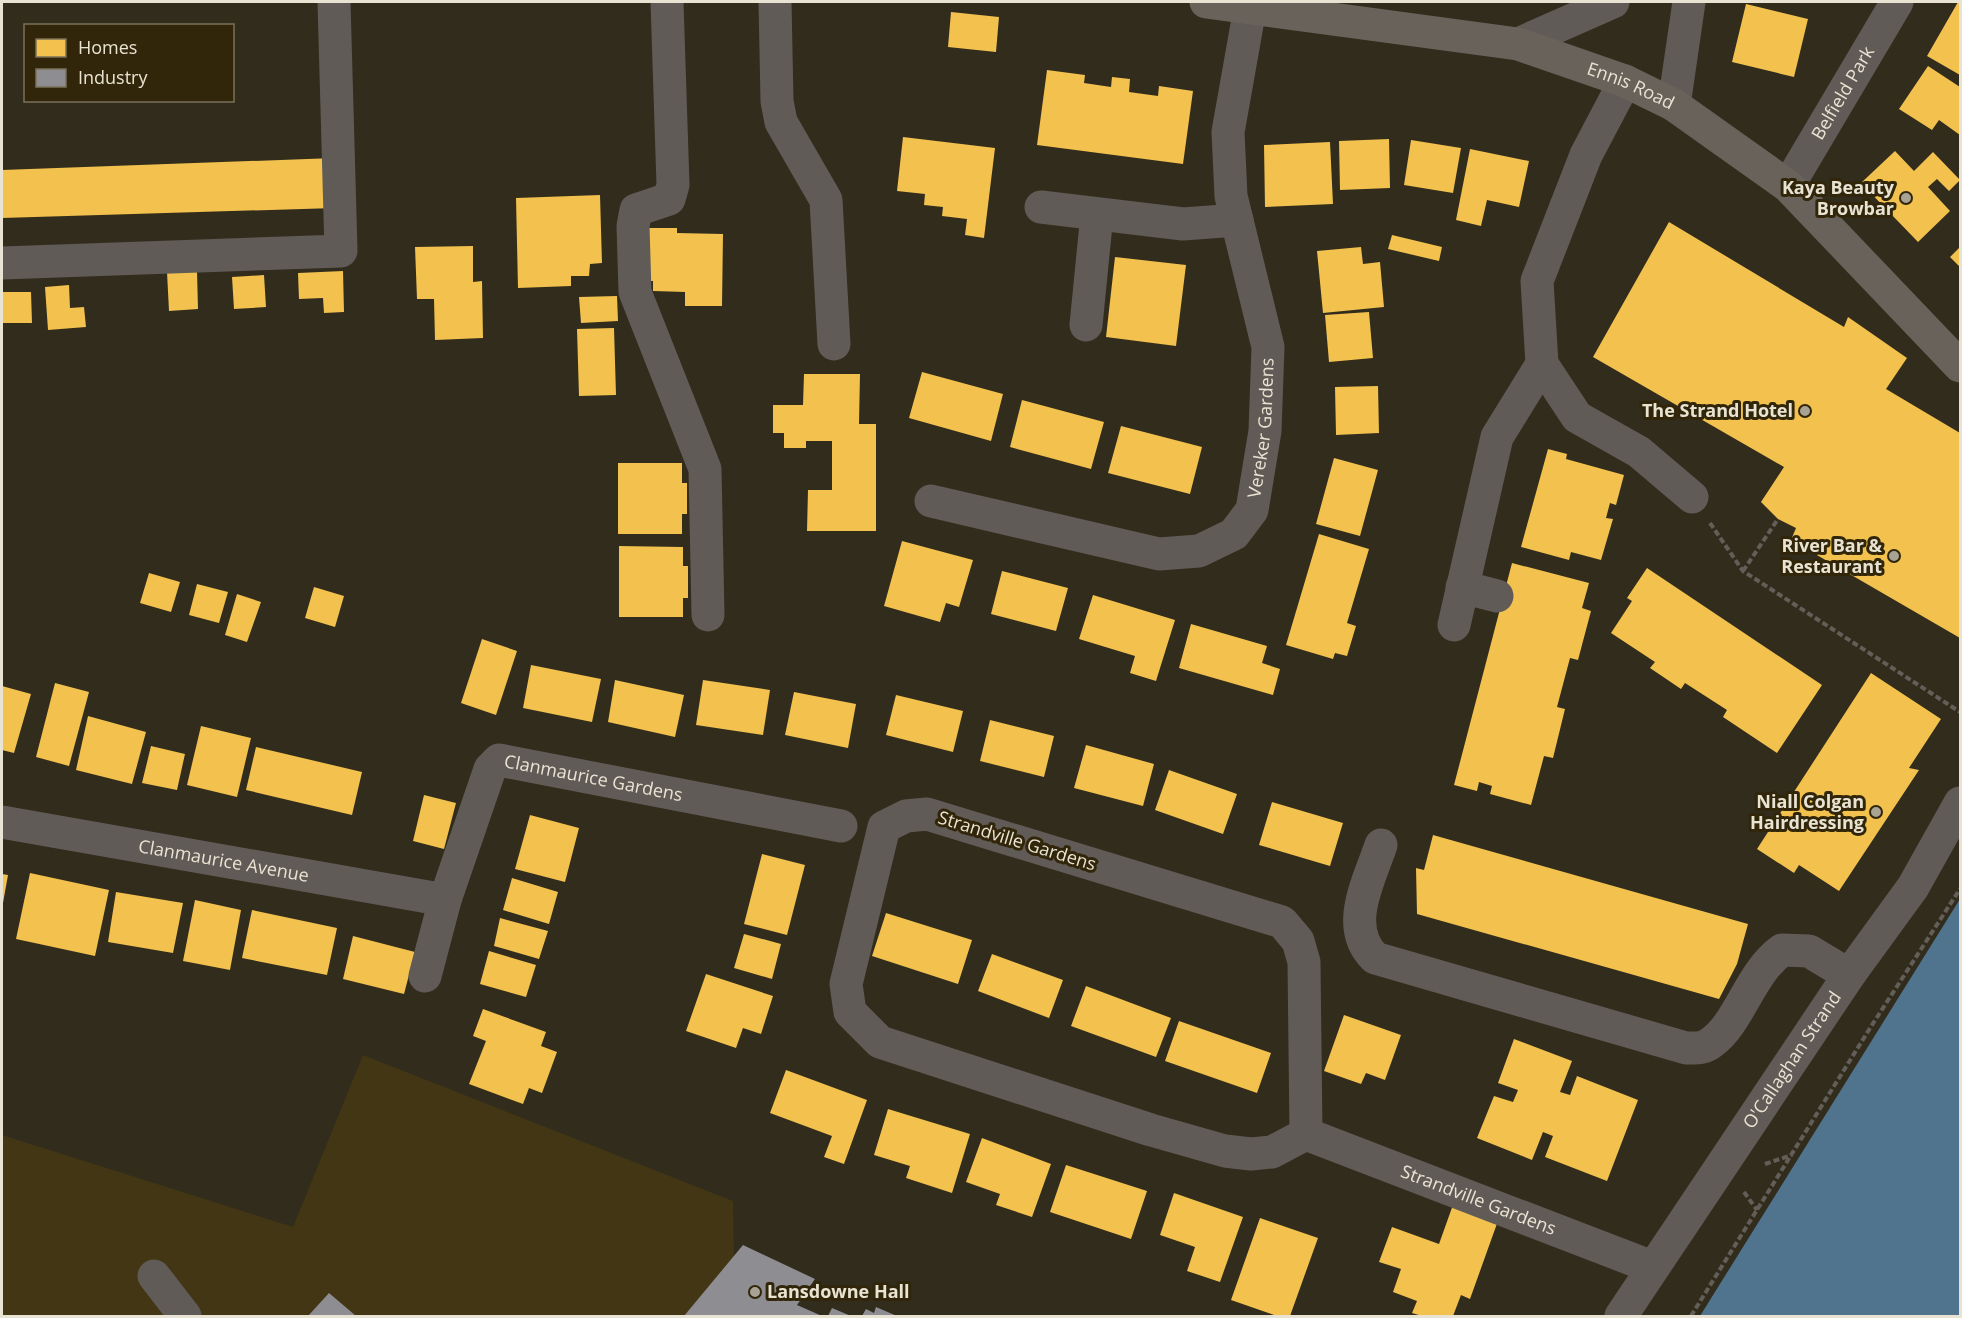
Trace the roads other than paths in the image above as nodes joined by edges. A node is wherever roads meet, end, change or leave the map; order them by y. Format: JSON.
{"nodes":[{"id":1,"x":334,"y":2,"type":"edge"},
{"id":2,"x":668,"y":2,"type":"edge"},
{"id":3,"x":775,"y":2,"type":"edge"},
{"id":4,"x":1206,"y":2,"type":"edge"},
{"id":5,"x":1613,"y":2,"type":"edge"},
{"id":6,"x":1689,"y":2,"type":"edge"},
{"id":7,"x":1897,"y":2,"type":"edge"},
{"id":8,"x":1250,"y":8,"type":"junction"},
{"id":9,"x":1518,"y":44,"type":"junction"},
{"id":10,"x":1625,"y":81,"type":"junction"},
{"id":11,"x":1674,"y":105,"type":"junction"},
{"id":12,"x":1788,"y":186,"type":"junction"},
{"id":13,"x":1041,"y":207,"type":"dead end"},
{"id":14,"x":1097,"y":214,"type":"junction"},
{"id":15,"x":1237,"y":220,"type":"junction"},
{"id":16,"x":2,"y":263,"type":"edge"},
{"id":17,"x":1086,"y":325,"type":"dead end"},
{"id":18,"x":834,"y":344,"type":"dead end"},
{"id":19,"x":1542,"y":364,"type":"junction"},
{"id":20,"x":1960,"y":366,"type":"edge"},
{"id":21,"x":1692,"y":497,"type":"road end"},
{"id":22,"x":931,"y":501,"type":"dead end"},
{"id":23,"x":1462,"y":587,"type":"junction"},
{"id":24,"x":1497,"y":596,"type":"dead end"},
{"id":25,"x":708,"y":615,"type":"dead end"},
{"id":26,"x":1454,"y":626,"type":"dead end"},
{"id":27,"x":1960,"y":802,"type":"edge"},
{"id":28,"x":2,"y":822,"type":"edge"},
{"id":29,"x":841,"y":826,"type":"dead end"},
{"id":30,"x":1381,"y":845,"type":"dead end"},
{"id":31,"x":445,"y":900,"type":"junction"},
{"id":32,"x":1850,"y":975,"type":"junction"},
{"id":33,"x":425,"y":976,"type":"dead end"},
{"id":34,"x":1306,"y":1134,"type":"junction"},
{"id":35,"x":1652,"y":1267,"type":"junction"},
{"id":36,"x":154,"y":1276,"type":"dead end"},
{"id":37,"x":185,"y":1317,"type":"edge"},
{"id":38,"x":1621,"y":1317,"type":"edge"}],
"edges":[{"from":1,"to":16,"type":"street"},
{"from":2,"to":25,"type":"street"},
{"from":3,"to":18,"type":"street"},
{"from":4,"to":8,"type":"main road","name":"Ennis Road"},
{"from":5,"to":9,"type":"street"},
{"from":6,"to":11,"type":"street"},
{"from":7,"to":12,"type":"street","name":"Belfield Park"},
{"from":8,"to":9,"type":"main road","name":"Ennis Road"},
{"from":8,"to":15,"type":"street","name":"Vereker Gardens"},
{"from":9,"to":10,"type":"main road","name":"Ennis Road"},
{"from":10,"to":11,"type":"main road","name":"Ennis Road"},
{"from":10,"to":19,"type":"street"},
{"from":11,"to":12,"type":"main road","name":"Ennis Road"},
{"from":12,"to":20,"type":"main road","name":"Ennis Road"},
{"from":13,"to":14,"type":"street"},
{"from":14,"to":15,"type":"street"},
{"from":14,"to":17,"type":"street"},
{"from":15,"to":22,"type":"street","name":"Vereker Gardens"},
{"from":19,"to":21,"type":"street"},
{"from":19,"to":23,"type":"street"},
{"from":23,"to":24,"type":"street"},
{"from":23,"to":26,"type":"street"},
{"from":27,"to":32,"type":"street","name":"O'Callaghan Strand"},
{"from":28,"to":31,"type":"street","name":"Clanmaurice Avenue"},
{"from":29,"to":31,"type":"street","name":"Clanmaurice Gardens"},
{"from":30,"to":32,"type":"street"},
{"from":31,"to":33,"type":"street","name":"Clanmaurice Gardens"},
{"from":32,"to":35,"type":"street","name":"O'Callaghan Strand"},
{"from":34,"to":34,"type":"street","name":"Strandville Gardens"},
{"from":34,"to":35,"type":"street","name":"Strandville Gardens"},
{"from":35,"to":38,"type":"street","name":"O'Callaghan Strand"},
{"from":36,"to":37,"type":"street"}]}
